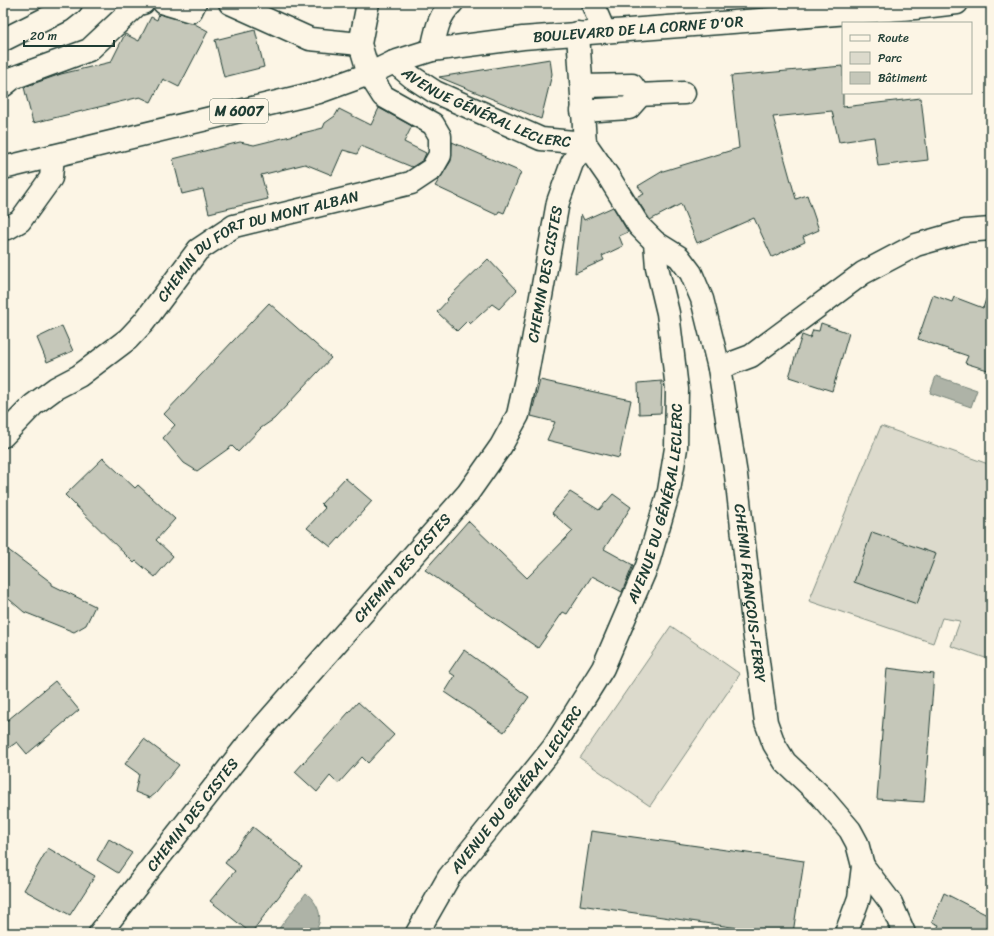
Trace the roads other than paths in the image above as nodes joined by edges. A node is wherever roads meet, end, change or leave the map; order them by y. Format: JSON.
{"nodes":[{"id":1,"x":71,"y":3,"type":"edge"},
{"id":2,"x":143,"y":3,"type":"edge"},
{"id":3,"x":164,"y":3,"type":"edge"},
{"id":4,"x":195,"y":3,"type":"edge"},
{"id":5,"x":230,"y":3,"type":"edge"},
{"id":6,"x":368,"y":3,"type":"edge"},
{"id":7,"x":452,"y":3,"type":"edge"},
{"id":8,"x":592,"y":3,"type":"edge"},
{"id":9,"x":957,"y":3,"type":"edge"},
{"id":10,"x":604,"y":31,"type":"junction"},
{"id":11,"x":578,"y":33,"type":"junction"},
{"id":12,"x":3,"y":40,"type":"edge"},
{"id":13,"x":360,"y":44,"type":"junction"},
{"id":14,"x":432,"y":50,"type":"junction"},
{"id":15,"x":394,"y":62,"type":"junction"},
{"id":16,"x":369,"y":74,"type":"junction"},
{"id":17,"x":3,"y":86,"type":"edge"},
{"id":18,"x":582,"y":86,"type":"junction"},
{"id":19,"x":684,"y":93,"type":"dead end"},
{"id":20,"x":637,"y":95,"type":"junction"},
{"id":21,"x":582,"y":111,"type":"junction"},
{"id":22,"x":585,"y":144,"type":"junction"},
{"id":23,"x":53,"y":156,"type":"junction"},
{"id":24,"x":3,"y":168,"type":"edge"},
{"id":25,"x":8,"y":228,"type":"dead end"},
{"id":26,"x":991,"y":228,"type":"edge"},
{"id":27,"x":655,"y":242,"type":"junction"},
{"id":28,"x":719,"y":368,"type":"junction"},
{"id":29,"x":3,"y":436,"type":"edge"},
{"id":30,"x":863,"y":866,"type":"junction"},
{"id":31,"x":100,"y":933,"type":"edge"},
{"id":32,"x":417,"y":933,"type":"edge"},
{"id":33,"x":846,"y":933,"type":"edge"},
{"id":34,"x":904,"y":933,"type":"edge"}],
"edges":[{"from":1,"to":12,"type":"street"},
{"from":2,"to":17,"type":"street"},
{"from":3,"to":4,"type":"street"},
{"from":5,"to":13,"type":"street"},
{"from":6,"to":13,"type":"street"},
{"from":7,"to":14,"type":"street"},
{"from":8,"to":10,"type":"street"},
{"from":9,"to":10,"type":"street","name":"BOULEVARD DE LA CORNE D'OR","number":"M 6007"},
{"from":10,"to":11,"type":"street","name":"BOULEVARD DE LA CORNE D'OR","number":"M 6007"},
{"from":11,"to":14,"type":"street","name":"BOULEVARD DE LA CORNE D'OR","number":"M 6007"},
{"from":11,"to":18,"type":"street"},
{"from":13,"to":16,"type":"street","name":"CHEMIN DU FORT DU MONT ALBAN"},
{"from":14,"to":15,"type":"street","name":"BOULEVARD DE LA CORNE D'OR","number":"M 6007"},
{"from":15,"to":16,"type":"street","number":"M 6007"},
{"from":15,"to":22,"type":"street","name":"AVENUE GÉNÉRAL LECLERC"},
{"from":16,"to":23,"type":"street","number":"M 6007"},
{"from":16,"to":29,"type":"street","name":"CHEMIN DU FORT DU MONT ALBAN"},
{"from":18,"to":20,"type":"street"},
{"from":18,"to":21,"type":"street"},
{"from":19,"to":20,"type":"street"},
{"from":20,"to":21,"type":"street"},
{"from":21,"to":22,"type":"street"},
{"from":22,"to":27,"type":"street"},
{"from":22,"to":31,"type":"street","name":"CHEMIN DES CISTES"},
{"from":23,"to":24,"type":"street","number":"M 6007"},
{"from":23,"to":25,"type":"street"},
{"from":26,"to":28,"type":"street"},
{"from":27,"to":28,"type":"street","name":"CHEMIN FRANÇOIS-FERRY"},
{"from":27,"to":32,"type":"street","name":"AVENUE DU GÉNÉRAL LECLERC"},
{"from":28,"to":30,"type":"street","name":"CHEMIN FRANÇOIS-FERRY"},
{"from":30,"to":33,"type":"street","name":"CHEMIN FRANÇOIS-FERRY"},
{"from":30,"to":34,"type":"street"}]}
